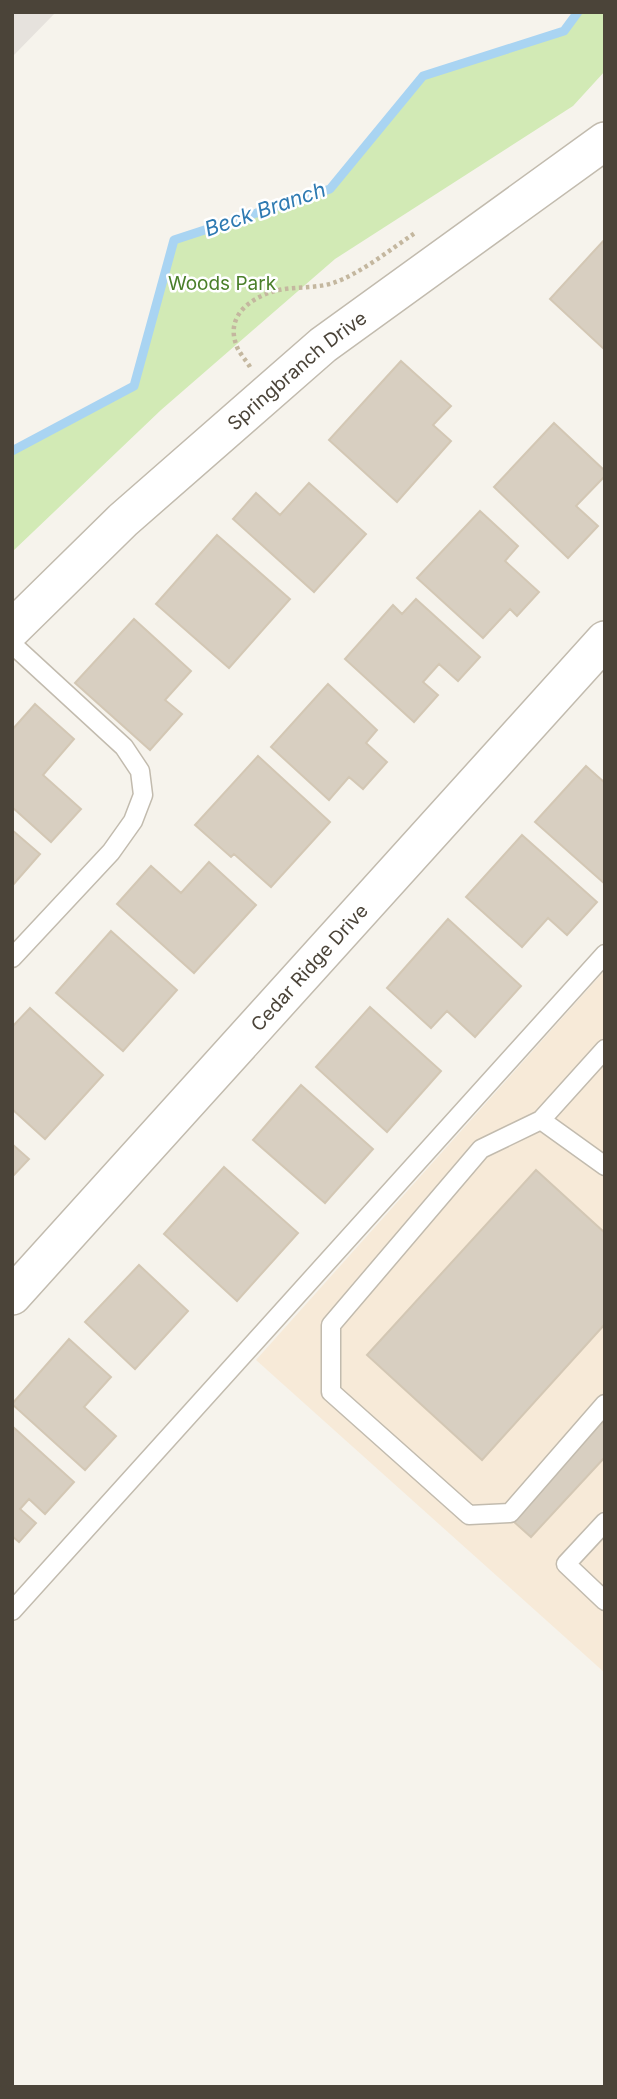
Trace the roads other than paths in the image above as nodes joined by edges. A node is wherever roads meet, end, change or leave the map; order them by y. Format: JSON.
{"nodes":[{"id":1,"x":605,"y":141,"type":"edge"},
{"id":2,"x":12,"y":629,"type":"edge"},
{"id":3,"x":605,"y":640,"type":"edge"},
{"id":4,"x":12,"y":644,"type":"edge"},
{"id":5,"x":605,"y":954,"type":"edge"},
{"id":6,"x":12,"y":958,"type":"edge"},
{"id":7,"x":605,"y":1049,"type":"edge"},
{"id":8,"x":541,"y":1120,"type":"junction"},
{"id":9,"x":605,"y":1166,"type":"edge"},
{"id":10,"x":12,"y":1296,"type":"edge"},
{"id":11,"x":605,"y":1404,"type":"edge"},
{"id":12,"x":605,"y":1522,"type":"edge"},
{"id":13,"x":605,"y":1601,"type":"edge"},
{"id":14,"x":12,"y":1611,"type":"edge"}],
"edges":[{"from":1,"to":2,"type":"street","name":"Springbranch Drive"},
{"from":3,"to":10,"type":"street","name":"Cedar Ridge Drive"},
{"from":4,"to":6,"type":"lane"},
{"from":5,"to":14,"type":"lane"},
{"from":7,"to":8,"type":"lane"},
{"from":8,"to":9,"type":"lane"},
{"from":8,"to":11,"type":"lane"},
{"from":12,"to":13,"type":"lane"}]}
